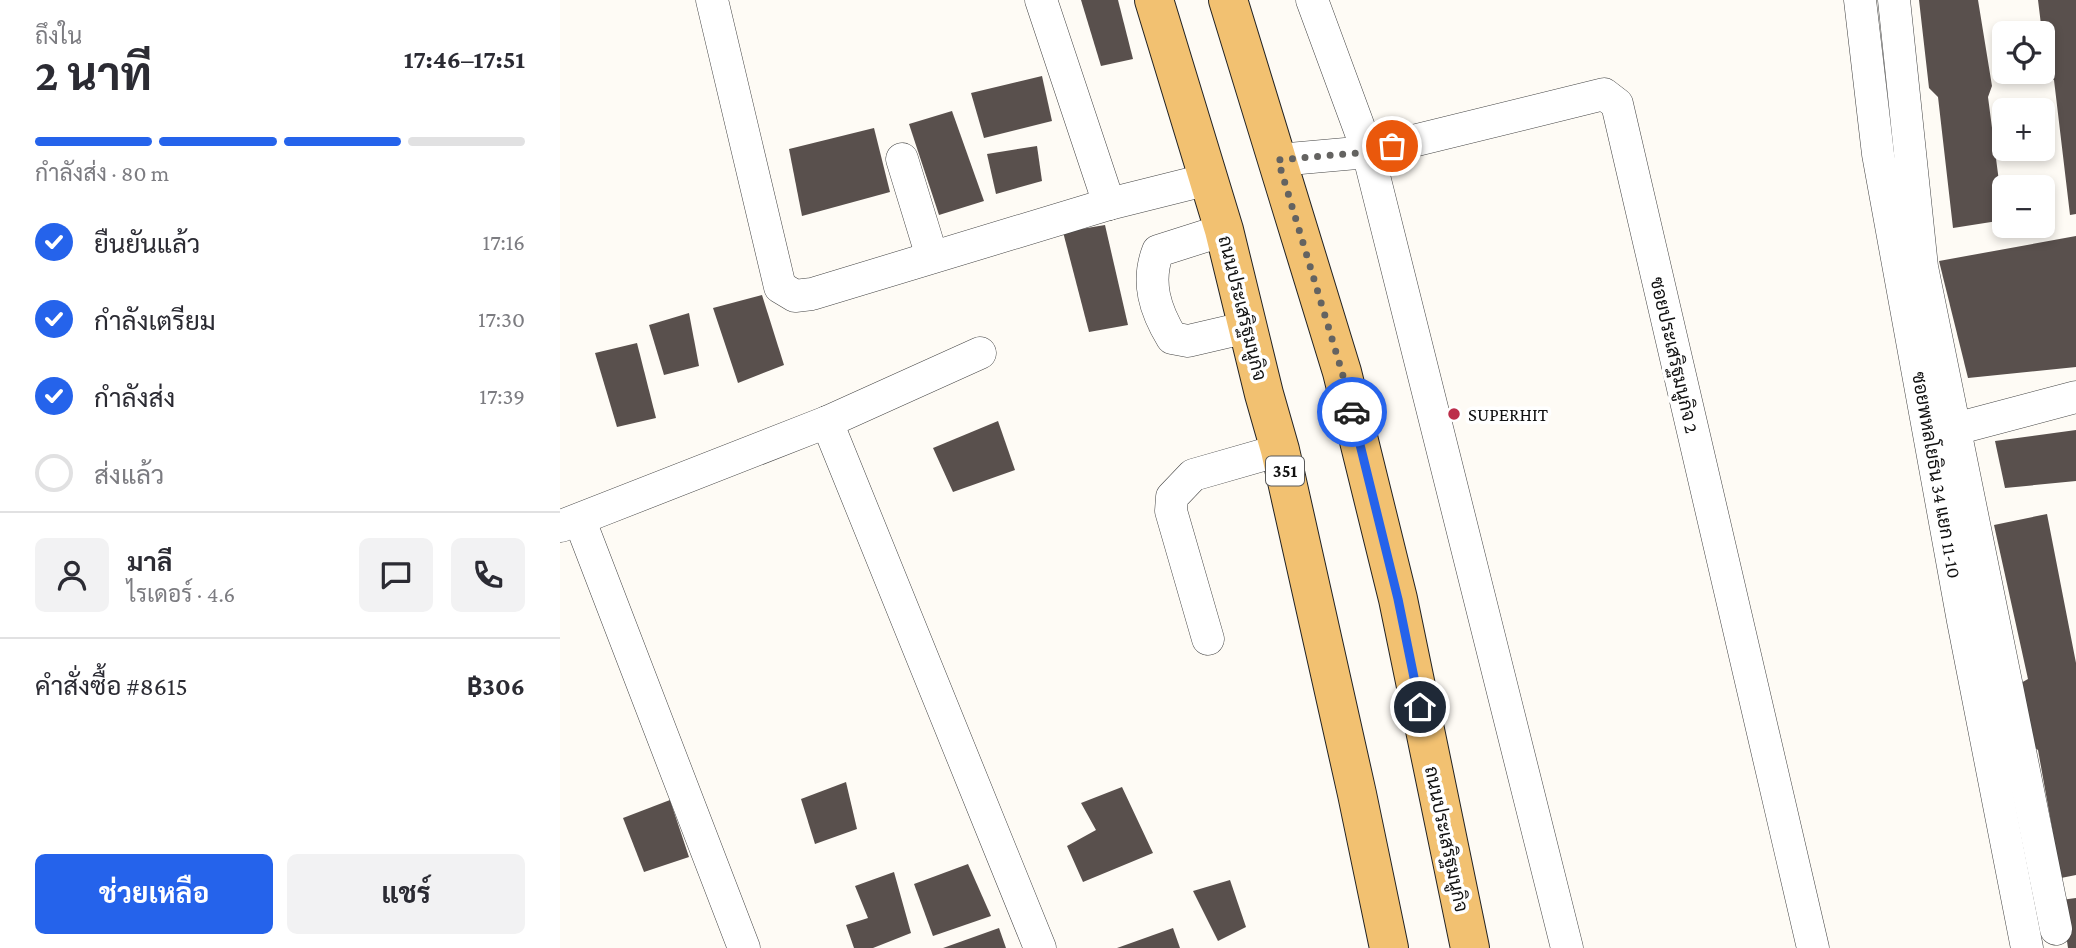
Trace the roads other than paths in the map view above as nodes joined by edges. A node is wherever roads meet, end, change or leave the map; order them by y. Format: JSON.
{"nodes":[{"id":1,"x":712,"y":0,"type":"edge"},
{"id":2,"x":1041,"y":0,"type":"edge"},
{"id":3,"x":1154,"y":0,"type":"edge"},
{"id":4,"x":1228,"y":0,"type":"edge"},
{"id":5,"x":1312,"y":0,"type":"edge"},
{"id":6,"x":1860,"y":0,"type":"edge"},
{"id":7,"x":1894,"y":0,"type":"edge"},
{"id":8,"x":1368,"y":152,"type":"junction"},
{"id":9,"x":902,"y":159,"type":"dead end"},
{"id":10,"x":1278,"y":160,"type":"junction"},
{"id":11,"x":1209,"y":179,"type":"junction"},
{"id":12,"x":1108,"y":204,"type":"junction"},
{"id":13,"x":1224,"y":230,"type":"junction"},
{"id":14,"x":932,"y":257,"type":"junction"},
{"id":15,"x":1248,"y":327,"type":"junction"},
{"id":16,"x":980,"y":353,"type":"dead end"},
{"id":17,"x":2076,"y":397,"type":"edge"},
{"id":18,"x":827,"y":422,"type":"junction"},
{"id":19,"x":1955,"y":429,"type":"junction"},
{"id":20,"x":1280,"y":450,"type":"junction"},
{"id":21,"x":570,"y":524,"type":"edge"},
{"id":22,"x":1208,"y":639,"type":"dead end"},
{"id":23,"x":2056,"y":929,"type":"dead end"},
{"id":24,"x":744,"y":948,"type":"edge"},
{"id":25,"x":1040,"y":948,"type":"edge"},
{"id":26,"x":1389,"y":948,"type":"edge"},
{"id":27,"x":1470,"y":948,"type":"edge"},
{"id":28,"x":1567,"y":948,"type":"edge"},
{"id":29,"x":1813,"y":948,"type":"edge"},
{"id":30,"x":2027,"y":948,"type":"edge"}],
"edges":[{"from":1,"to":14,"type":"street"},
{"from":2,"to":12,"type":"street"},
{"from":3,"to":11,"type":"main road","name":"ถนนประเสริฐมนูกิจ","number":"351"},
{"from":4,"to":10,"type":"main road","name":"ถนนประเสริฐมนูกิจ"},
{"from":5,"to":8,"type":"street"},
{"from":6,"to":30,"type":"street","name":"ซอยพหลโยธิน 34 แยก 11-10"},
{"from":7,"to":19,"type":"street"},
{"from":8,"to":10,"type":"street","name":"ซอยประเสริฐมนูกิจ 2"},
{"from":8,"to":28,"type":"street"},
{"from":8,"to":29,"type":"street","name":"ซอยประเสริฐมนูกิจ 2"},
{"from":9,"to":14,"type":"street"},
{"from":10,"to":27,"type":"main road","name":"ถนนประเสริฐมนูกิจ"},
{"from":11,"to":12,"type":"street"},
{"from":11,"to":13,"type":"main road","name":"ถนนประเสริฐมนูกิจ","number":"351"},
{"from":12,"to":14,"type":"street"},
{"from":13,"to":15,"type":"main road","name":"ถนนประเสริฐมนูกิจ","number":"351"},
{"from":13,"to":15,"type":"street"},
{"from":15,"to":20,"type":"main road","name":"ถนนประเสริฐมนูกิจ","number":"351"},
{"from":16,"to":18,"type":"street"},
{"from":17,"to":19,"type":"street"},
{"from":18,"to":21,"type":"street"},
{"from":18,"to":25,"type":"street"},
{"from":19,"to":23,"type":"street"},
{"from":20,"to":22,"type":"street"},
{"from":20,"to":26,"type":"main road","name":"ถนนประเสริฐมนูกิจ","number":"351"},
{"from":21,"to":24,"type":"street"}]}
